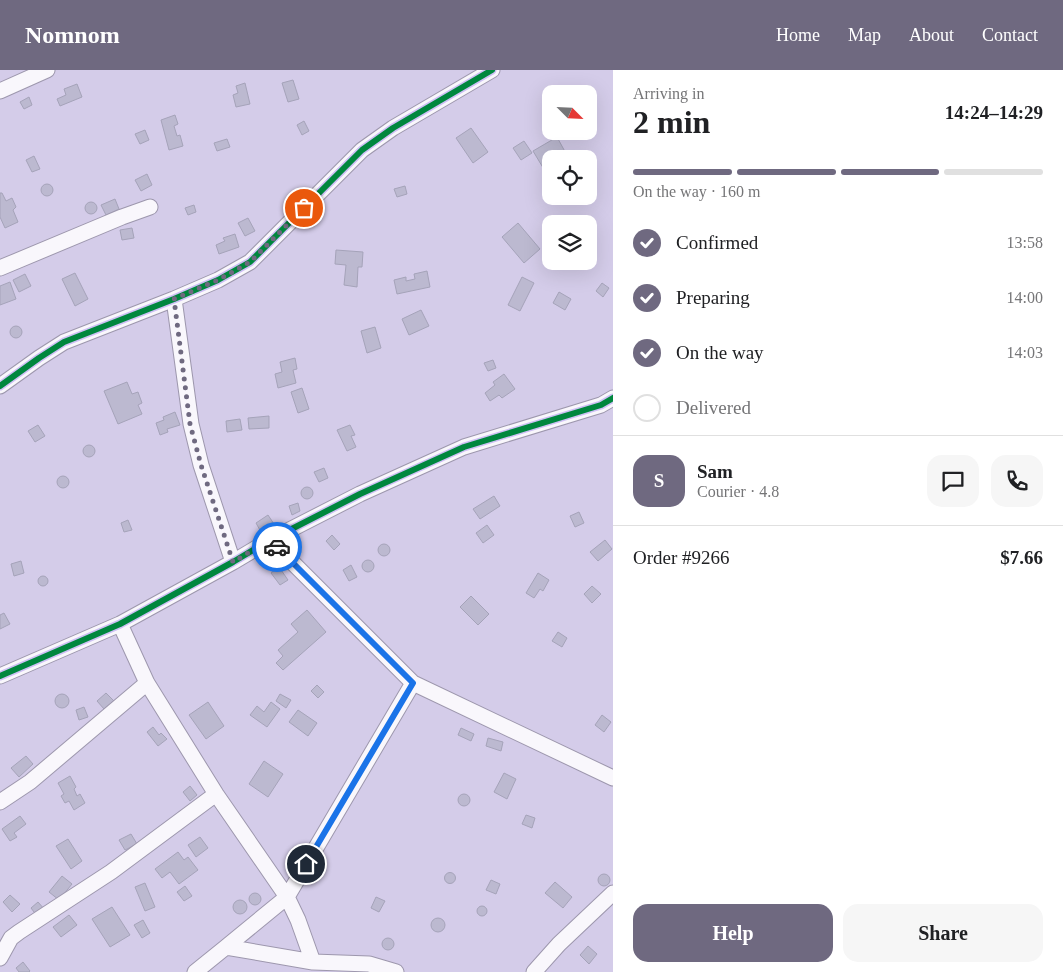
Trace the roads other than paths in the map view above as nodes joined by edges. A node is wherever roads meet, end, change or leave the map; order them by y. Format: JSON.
{"nodes":[{"id":1,"x":47,"y":70,"type":"edge"},
{"id":2,"x":492,"y":70,"type":"edge"},
{"id":3,"x":0,"y":92,"type":"edge"},
{"id":4,"x":150,"y":207,"type":"dead end"},
{"id":5,"x":0,"y":268,"type":"edge"},
{"id":6,"x":174,"y":299,"type":"junction"},
{"id":7,"x":0,"y":386,"type":"edge"},
{"id":8,"x":613,"y":398,"type":"edge"},
{"id":9,"x":270,"y":540,"type":"junction"},
{"id":10,"x":233,"y":562,"type":"junction"},
{"id":11,"x":120,"y":624,"type":"junction"},
{"id":12,"x":0,"y":676,"type":"edge"},
{"id":13,"x":147,"y":683,"type":"junction"},
{"id":14,"x":413,"y":683,"type":"junction"},
{"id":15,"x":613,"y":778,"type":"edge"},
{"id":16,"x":216,"y":794,"type":"junction"},
{"id":17,"x":0,"y":802,"type":"edge"},
{"id":18,"x":613,"y":893,"type":"edge"},
{"id":19,"x":286,"y":897,"type":"junction"},
{"id":20,"x":226,"y":947,"type":"junction"},
{"id":21,"x":0,"y":958,"type":"edge"},
{"id":22,"x":313,"y":962,"type":"junction"},
{"id":23,"x":195,"y":972,"type":"edge"},
{"id":24,"x":396,"y":972,"type":"edge"},
{"id":25,"x":534,"y":972,"type":"edge"}],
"edges":[{"from":1,"to":3,"type":"street"},
{"from":2,"to":6,"type":"street"},
{"from":4,"to":5,"type":"street"},
{"from":6,"to":7,"type":"street"},
{"from":6,"to":10,"type":"street"},
{"from":8,"to":9,"type":"street"},
{"from":9,"to":10,"type":"street"},
{"from":9,"to":14,"type":"street"},
{"from":10,"to":11,"type":"street"},
{"from":11,"to":12,"type":"street"},
{"from":11,"to":13,"type":"street"},
{"from":13,"to":16,"type":"street"},
{"from":13,"to":17,"type":"street"},
{"from":14,"to":15,"type":"street"},
{"from":14,"to":19,"type":"street"},
{"from":16,"to":19,"type":"street"},
{"from":16,"to":21,"type":"street"},
{"from":18,"to":25,"type":"street"},
{"from":19,"to":20,"type":"street"},
{"from":19,"to":22,"type":"street"},
{"from":20,"to":22,"type":"street"},
{"from":20,"to":23,"type":"street"},
{"from":22,"to":24,"type":"street"}]}
